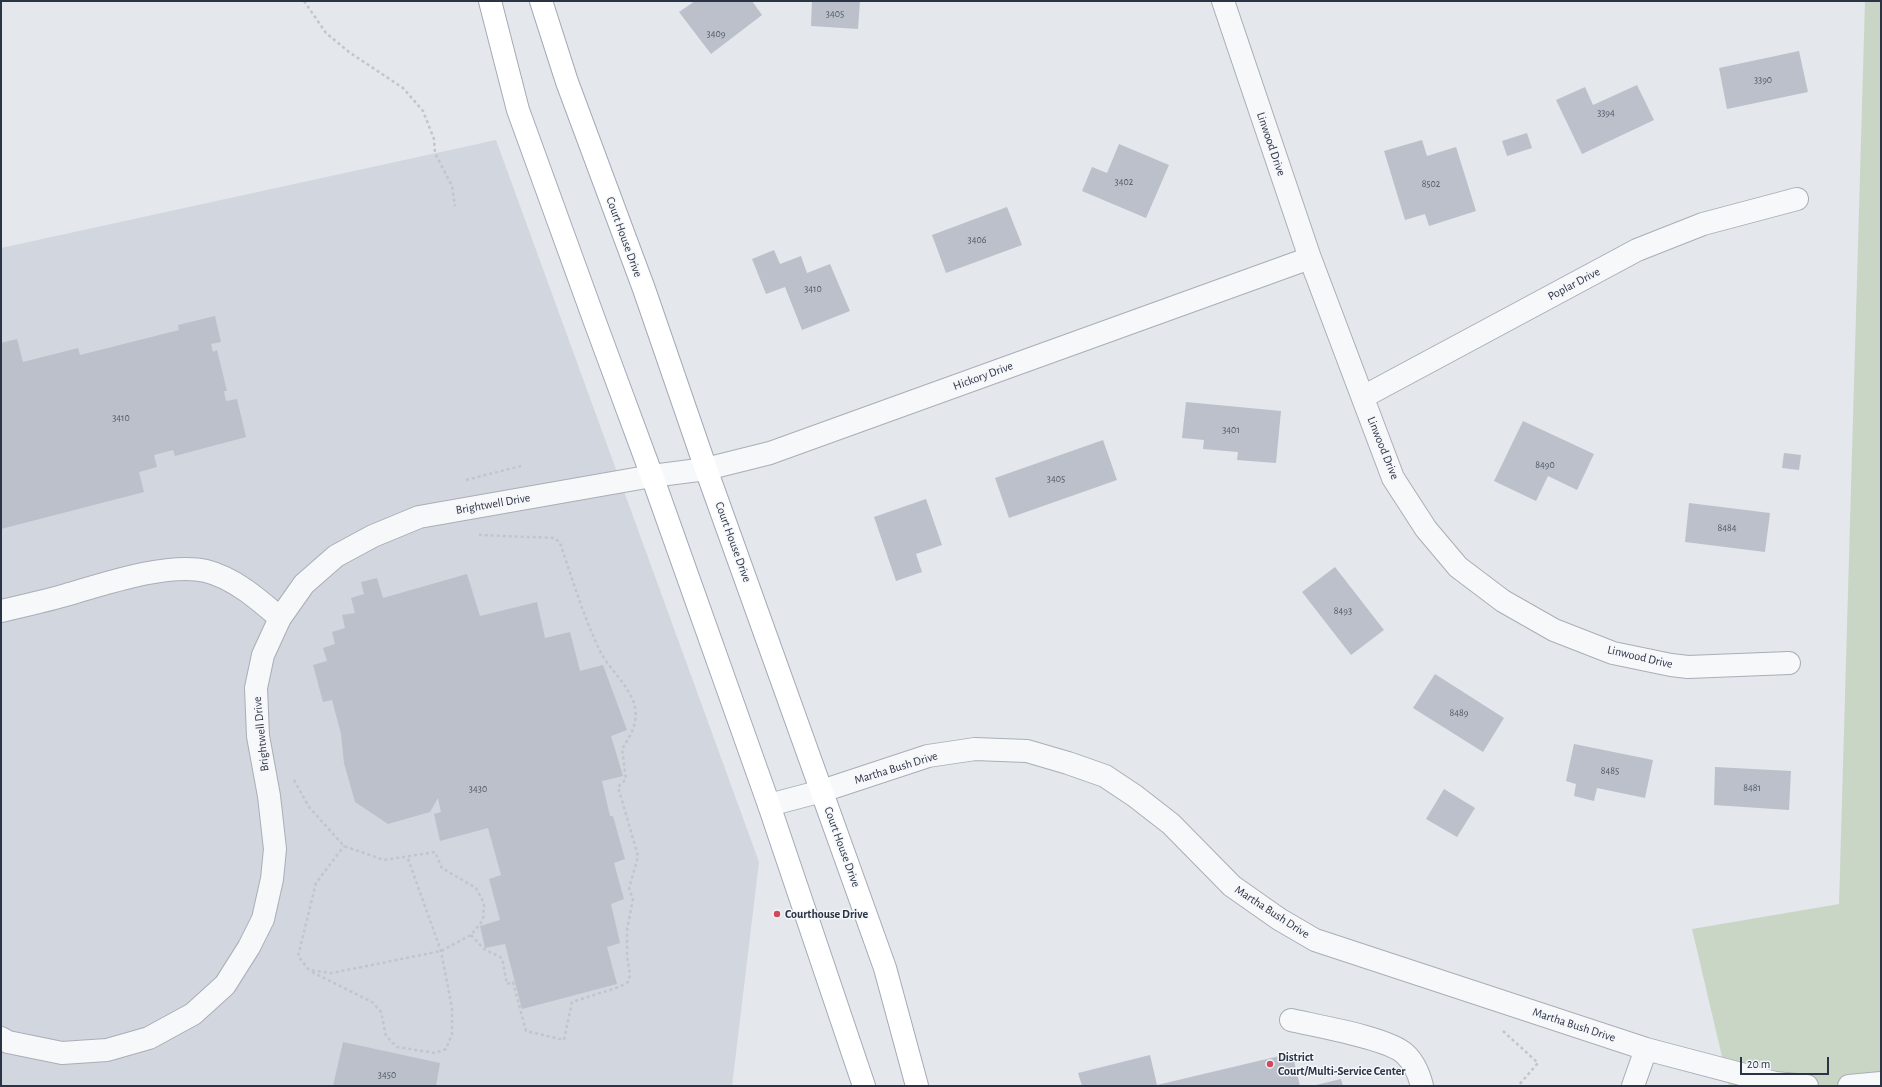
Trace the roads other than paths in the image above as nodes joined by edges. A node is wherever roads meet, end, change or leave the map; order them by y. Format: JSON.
{"nodes":[{"id":1,"x":490,"y":1,"type":"edge"},
{"id":2,"x":541,"y":1,"type":"edge"},
{"id":3,"x":1223,"y":1,"type":"edge"},
{"id":4,"x":1797,"y":199,"type":"dead end"},
{"id":5,"x":1310,"y":258,"type":"junction"},
{"id":6,"x":1363,"y":397,"type":"junction"},
{"id":7,"x":706,"y":469,"type":"junction"},
{"id":8,"x":652,"y":476,"type":"junction"},
{"id":9,"x":1,"y":611,"type":"edge"},
{"id":10,"x":280,"y":618,"type":"junction"},
{"id":11,"x":1789,"y":663,"type":"dead end"},
{"id":12,"x":822,"y":791,"type":"junction"},
{"id":13,"x":768,"y":805,"type":"junction"},
{"id":14,"x":1291,"y":1020,"type":"dead end"},
{"id":15,"x":1,"y":1038,"type":"edge"},
{"id":16,"x":1646,"y":1049,"type":"junction"},
{"id":17,"x":1881,"y":1083,"type":"edge"},
{"id":18,"x":864,"y":1086,"type":"edge"},
{"id":19,"x":917,"y":1086,"type":"edge"},
{"id":20,"x":1422,"y":1086,"type":"edge"},
{"id":21,"x":1633,"y":1086,"type":"edge"},
{"id":22,"x":1807,"y":1086,"type":"edge"},
{"id":23,"x":1849,"y":1086,"type":"edge"}],
"edges":[{"from":1,"to":8,"type":"main road"},
{"from":2,"to":7,"type":"main road","name":"Court House Drive"},
{"from":3,"to":5,"type":"street","name":"Linwood Drive"},
{"from":4,"to":6,"type":"street","name":"Poplar Drive"},
{"from":5,"to":6,"type":"street","name":"Linwood Drive"},
{"from":5,"to":7,"type":"street","name":"Hickory Drive"},
{"from":6,"to":11,"type":"street","name":"Linwood Drive"},
{"from":7,"to":8,"type":"street","name":"Hickory Drive"},
{"from":7,"to":12,"type":"main road","name":"Court House Drive"},
{"from":8,"to":10,"type":"street","name":"Brightwell Drive"},
{"from":8,"to":13,"type":"main road"},
{"from":9,"to":10,"type":"street"},
{"from":10,"to":15,"type":"street","name":"Brightwell Drive"},
{"from":12,"to":13,"type":"street","name":"Martha Bush Drive"},
{"from":12,"to":16,"type":"street","name":"Martha Bush Drive"},
{"from":12,"to":19,"type":"main road","name":"Court House Drive"},
{"from":13,"to":18,"type":"main road"},
{"from":14,"to":20,"type":"street"},
{"from":16,"to":21,"type":"street"},
{"from":16,"to":22,"type":"street","name":"Martha Bush Drive"},
{"from":17,"to":23,"type":"street"}]}
